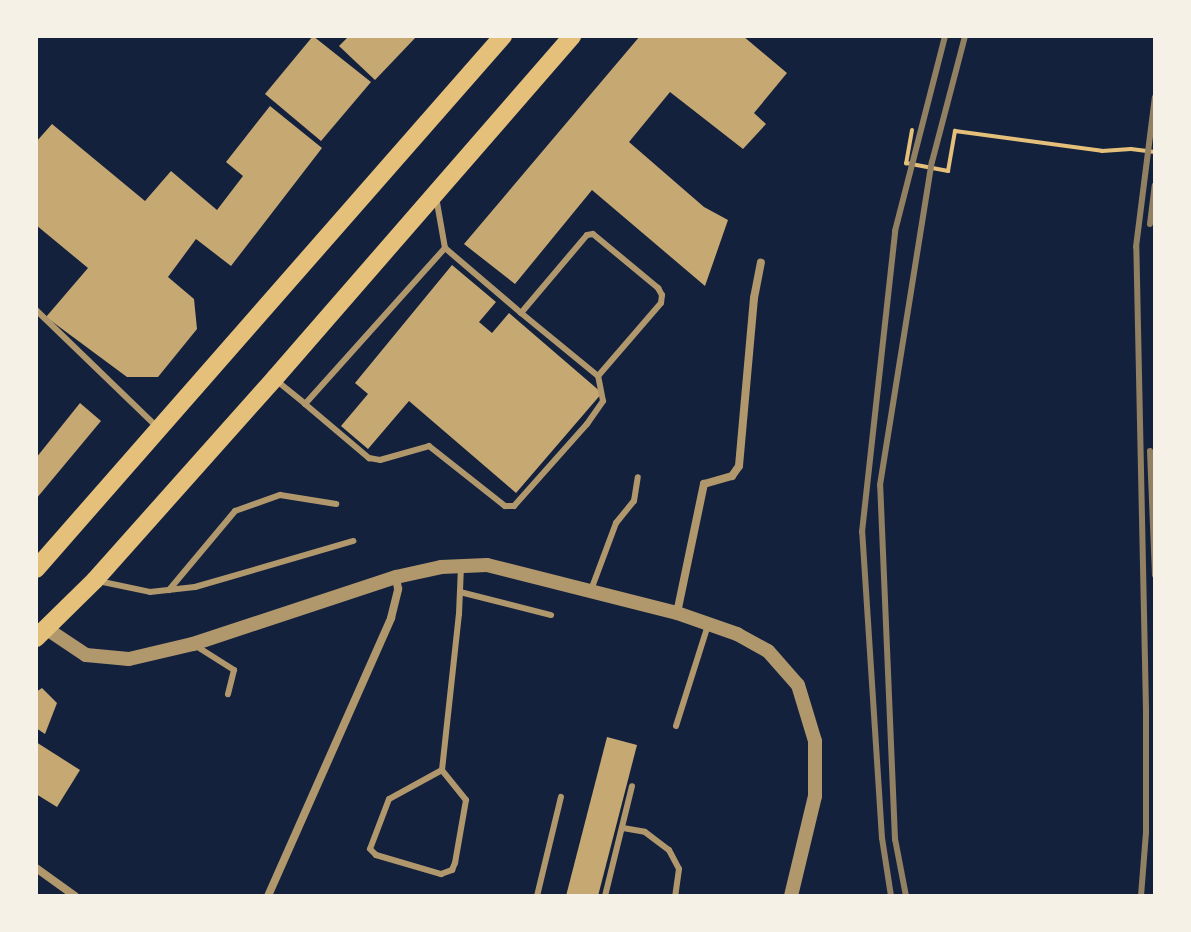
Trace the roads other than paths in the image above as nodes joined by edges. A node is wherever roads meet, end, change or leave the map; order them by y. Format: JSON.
{"nodes":[{"id":1,"x":503,"y":36,"type":"edge"},
{"id":2,"x":571,"y":36,"type":"edge"},
{"id":3,"x":435,"y":193,"type":"junction"},
{"id":4,"x":445,"y":248,"type":"junction"},
{"id":5,"x":761,"y":263,"type":"dead end"},
{"id":6,"x":36,"y":310,"type":"edge"},
{"id":7,"x":521,"y":313,"type":"junction"},
{"id":8,"x":598,"y":376,"type":"junction"},
{"id":9,"x":275,"y":378,"type":"junction"},
{"id":10,"x":305,"y":404,"type":"junction"},
{"id":11,"x":161,"y":430,"type":"junction"},
{"id":12,"x":638,"y":477,"type":"dead end"},
{"id":13,"x":336,"y":504,"type":"dead end"},
{"id":14,"x":353,"y":541,"type":"dead end"},
{"id":15,"x":461,"y":565,"type":"junction"},
{"id":16,"x":36,"y":569,"type":"edge"},
{"id":17,"x":396,"y":577,"type":"junction"},
{"id":18,"x":95,"y":580,"type":"junction"},
{"id":19,"x":169,"y":590,"type":"junction"},
{"id":20,"x":590,"y":591,"type":"junction"},
{"id":21,"x":460,"y":592,"type":"junction"},
{"id":22,"x":677,"y":613,"type":"junction"},
{"id":23,"x":551,"y":615,"type":"dead end"},
{"id":24,"x":708,"y":625,"type":"junction"},
{"id":25,"x":42,"y":634,"type":"edge"},
{"id":26,"x":193,"y":644,"type":"junction"},
{"id":27,"x":228,"y":694,"type":"dead end"},
{"id":28,"x":676,"y":726,"type":"dead end"},
{"id":29,"x":442,"y":770,"type":"junction"},
{"id":30,"x":632,"y":786,"type":"dead end"},
{"id":31,"x":561,"y":797,"type":"dead end"},
{"id":32,"x":623,"y":828,"type":"junction"},
{"id":33,"x":36,"y":868,"type":"edge"},
{"id":34,"x":75,"y":896,"type":"edge"},
{"id":35,"x":268,"y":896,"type":"edge"},
{"id":36,"x":537,"y":896,"type":"edge"},
{"id":37,"x":605,"y":896,"type":"edge"},
{"id":38,"x":675,"y":896,"type":"edge"},
{"id":39,"x":791,"y":896,"type":"edge"}],
"edges":[{"from":1,"to":11,"type":"main road"},
{"from":2,"to":3,"type":"main road"},
{"from":3,"to":4,"type":"lane"},
{"from":3,"to":9,"type":"main road"},
{"from":4,"to":7,"type":"lane"},
{"from":4,"to":10,"type":"lane"},
{"from":5,"to":22,"type":"street"},
{"from":6,"to":11,"type":"lane"},
{"from":7,"to":8,"type":"lane"},
{"from":7,"to":8,"type":"lane"},
{"from":8,"to":10,"type":"lane"},
{"from":9,"to":10,"type":"lane"},
{"from":9,"to":18,"type":"main road"},
{"from":11,"to":16,"type":"main road"},
{"from":12,"to":20,"type":"lane"},
{"from":13,"to":19,"type":"lane"},
{"from":14,"to":19,"type":"lane"},
{"from":15,"to":17,"type":"street"},
{"from":15,"to":20,"type":"street"},
{"from":15,"to":21,"type":"lane"},
{"from":17,"to":26,"type":"street"},
{"from":17,"to":35,"type":"street"},
{"from":18,"to":19,"type":"lane"},
{"from":18,"to":25,"type":"main road"},
{"from":20,"to":22,"type":"street"},
{"from":21,"to":23,"type":"lane"},
{"from":21,"to":29,"type":"lane"},
{"from":22,"to":24,"type":"street"},
{"from":24,"to":28,"type":"lane"},
{"from":24,"to":39,"type":"street"},
{"from":25,"to":26,"type":"street"},
{"from":26,"to":27,"type":"lane"},
{"from":29,"to":29,"type":"lane"},
{"from":30,"to":32,"type":"lane"},
{"from":31,"to":36,"type":"lane"},
{"from":32,"to":37,"type":"lane"},
{"from":32,"to":38,"type":"lane"},
{"from":33,"to":34,"type":"street"}]}
